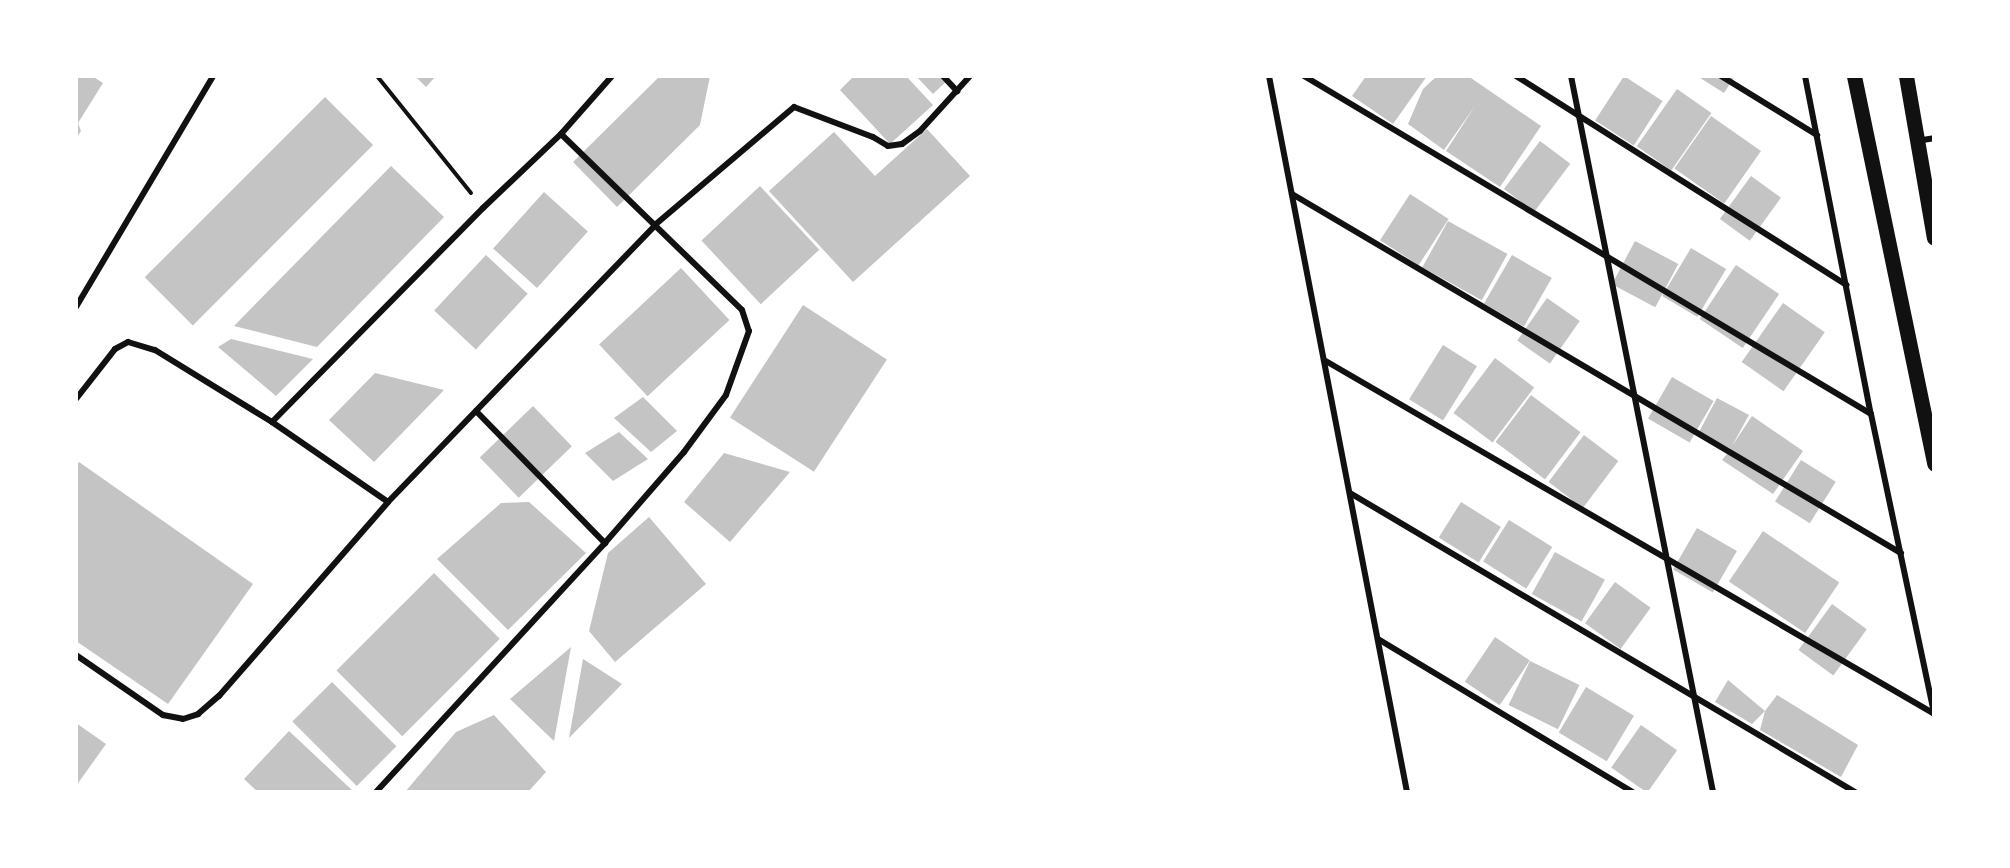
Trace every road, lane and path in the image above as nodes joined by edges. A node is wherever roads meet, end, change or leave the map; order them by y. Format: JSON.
{"nodes":[{"id":1,"x":213,"y":76,"type":"edge"},
{"id":2,"x":377,"y":76,"type":"edge"},
{"id":3,"x":612,"y":76,"type":"edge"},
{"id":4,"x":943,"y":76,"type":"edge"},
{"id":5,"x":969,"y":76,"type":"edge"},
{"id":6,"x":1269,"y":76,"type":"edge"},
{"id":7,"x":1304,"y":76,"type":"edge"},
{"id":8,"x":1516,"y":76,"type":"edge"},
{"id":9,"x":1571,"y":76,"type":"edge"},
{"id":10,"x":1721,"y":76,"type":"edge"},
{"id":11,"x":1805,"y":76,"type":"edge"},
{"id":12,"x":1854,"y":76,"type":"edge"},
{"id":13,"x":1906,"y":76,"type":"edge"},
{"id":14,"x":957,"y":91,"type":"junction"},
{"id":15,"x":1579,"y":117,"type":"junction"},
{"id":16,"x":561,"y":134,"type":"junction"},
{"id":17,"x":1817,"y":135,"type":"junction"},
{"id":18,"x":1934,"y":138,"type":"edge"},
{"id":19,"x":1915,"y":141,"type":"junction"},
{"id":20,"x":1292,"y":194,"type":"junction"},
{"id":21,"x":483,"y":208,"type":"junction"},
{"id":22,"x":656,"y":224,"type":"junction"},
{"id":23,"x":1934,"y":238,"type":"edge"},
{"id":24,"x":1607,"y":256,"type":"junction"},
{"id":25,"x":1846,"y":285,"type":"junction"},
{"id":26,"x":76,"y":307,"type":"edge"},
{"id":27,"x":1324,"y":360,"type":"junction"},
{"id":28,"x":1634,"y":394,"type":"junction"},
{"id":29,"x":76,"y":399,"type":"edge"},
{"id":30,"x":476,"y":411,"type":"junction"},
{"id":31,"x":1871,"y":414,"type":"junction"},
{"id":32,"x":272,"y":422,"type":"junction"},
{"id":33,"x":1934,"y":464,"type":"edge"},
{"id":34,"x":1350,"y":493,"type":"junction"},
{"id":35,"x":388,"y":502,"type":"junction"},
{"id":36,"x":605,"y":543,"type":"junction"},
{"id":37,"x":1901,"y":553,"type":"junction"},
{"id":38,"x":1666,"y":557,"type":"junction"},
{"id":39,"x":1378,"y":639,"type":"junction"},
{"id":40,"x":76,"y":655,"type":"edge"},
{"id":41,"x":1694,"y":697,"type":"junction"},
{"id":42,"x":1933,"y":713,"type":"edge"},
{"id":43,"x":376,"y":792,"type":"edge"},
{"id":44,"x":1407,"y":792,"type":"edge"},
{"id":45,"x":1634,"y":792,"type":"edge"},
{"id":46,"x":1713,"y":792,"type":"edge"},
{"id":47,"x":1855,"y":792,"type":"edge"}],
"edges":[{"from":1,"to":26,"type":"street"},
{"from":2,"to":21,"type":"path"},
{"from":3,"to":16,"type":"street"},
{"from":4,"to":14,"type":"street"},
{"from":5,"to":14,"type":"street"},
{"from":6,"to":20,"type":"street"},
{"from":7,"to":24,"type":"street"},
{"from":8,"to":15,"type":"street"},
{"from":9,"to":15,"type":"street"},
{"from":10,"to":17,"type":"street"},
{"from":11,"to":17,"type":"street"},
{"from":12,"to":33,"type":"main road"},
{"from":13,"to":19,"type":"main road"},
{"from":14,"to":22,"type":"street"},
{"from":15,"to":24,"type":"street"},
{"from":15,"to":25,"type":"street"},
{"from":16,"to":21,"type":"street"},
{"from":16,"to":22,"type":"street"},
{"from":17,"to":25,"type":"street"},
{"from":18,"to":19,"type":"street"},
{"from":19,"to":23,"type":"main road"},
{"from":20,"to":27,"type":"street"},
{"from":20,"to":28,"type":"street"},
{"from":21,"to":32,"type":"street"},
{"from":22,"to":30,"type":"street"},
{"from":22,"to":36,"type":"street"},
{"from":24,"to":28,"type":"street"},
{"from":24,"to":31,"type":"street"},
{"from":25,"to":31,"type":"street"},
{"from":27,"to":34,"type":"street"},
{"from":27,"to":38,"type":"street"},
{"from":28,"to":37,"type":"street"},
{"from":28,"to":38,"type":"street"},
{"from":29,"to":32,"type":"street"},
{"from":30,"to":35,"type":"street"},
{"from":30,"to":36,"type":"street"},
{"from":31,"to":37,"type":"street"},
{"from":32,"to":35,"type":"street"},
{"from":34,"to":39,"type":"street"},
{"from":34,"to":41,"type":"street"},
{"from":35,"to":40,"type":"street"},
{"from":36,"to":43,"type":"street"},
{"from":37,"to":42,"type":"street"},
{"from":38,"to":41,"type":"street"},
{"from":38,"to":42,"type":"street"},
{"from":39,"to":44,"type":"street"},
{"from":39,"to":45,"type":"street"},
{"from":41,"to":46,"type":"street"},
{"from":41,"to":47,"type":"street"}]}
